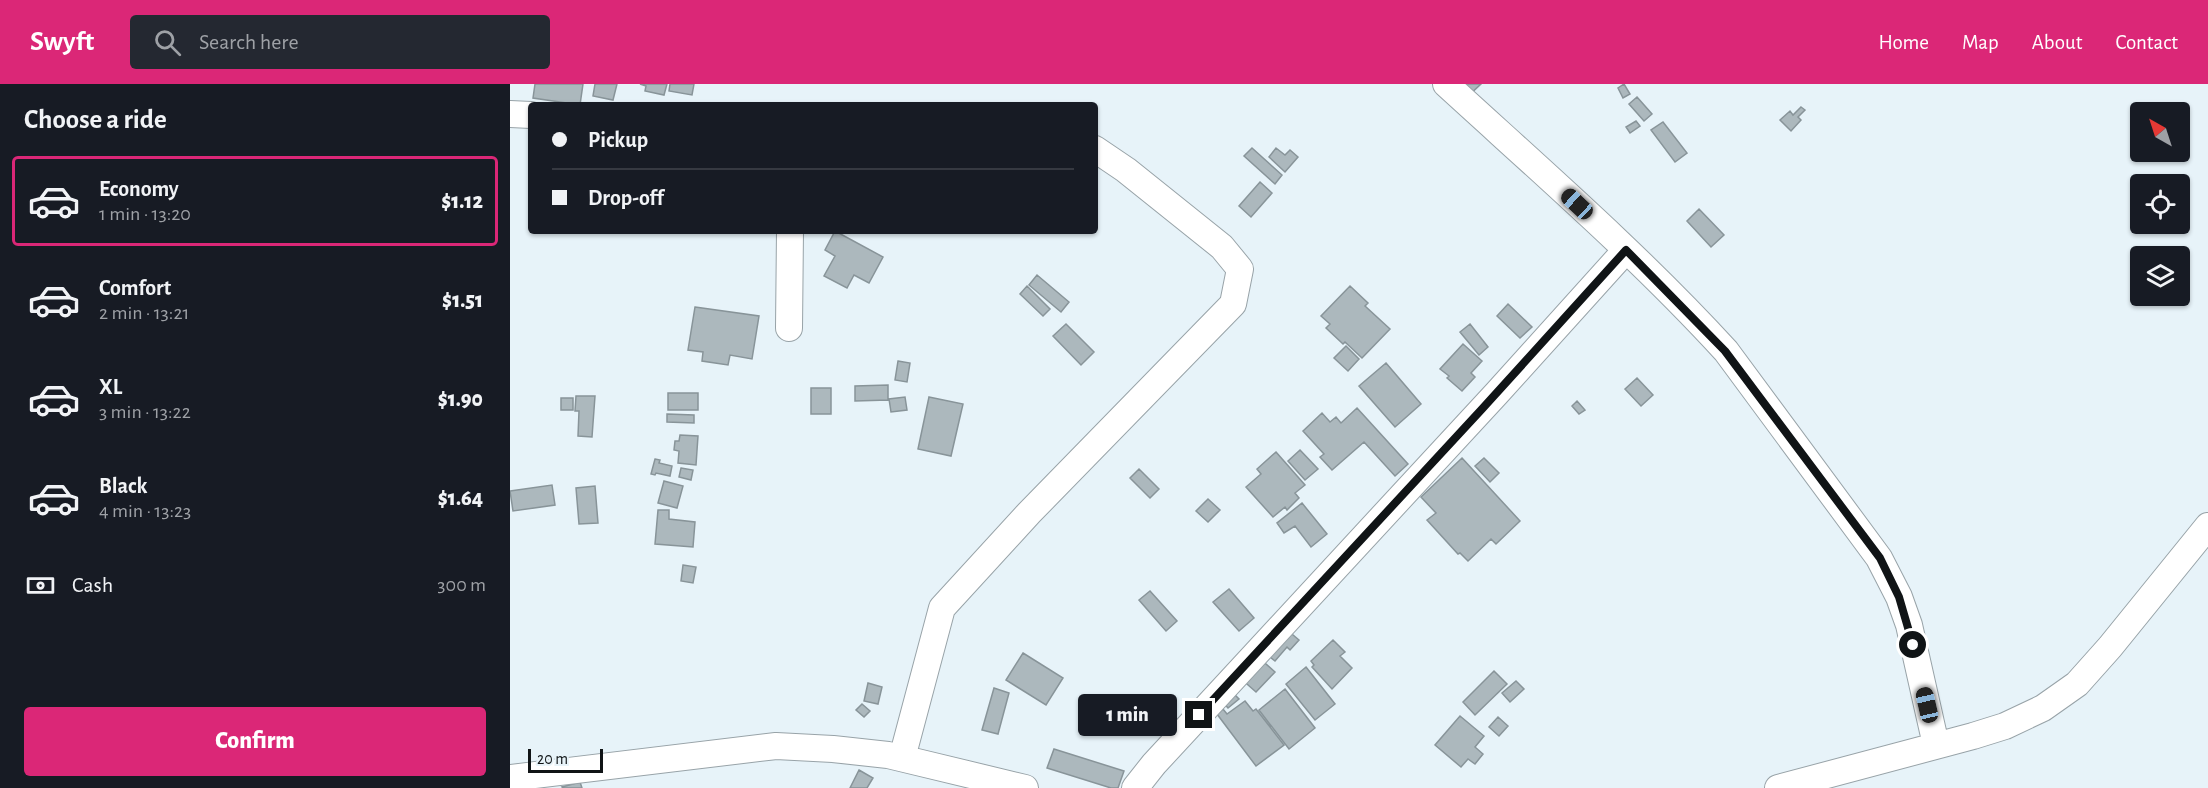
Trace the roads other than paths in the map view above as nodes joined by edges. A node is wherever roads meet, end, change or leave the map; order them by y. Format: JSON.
{"nodes":[{"id":1,"x":1446,"y":84,"type":"edge"},
{"id":2,"x":510,"y":114,"type":"edge"},
{"id":3,"x":528,"y":115,"type":"edge"},
{"id":4,"x":1098,"y":151,"type":"edge"},
{"id":5,"x":790,"y":234,"type":"edge"},
{"id":6,"x":1626,"y":250,"type":"junction"},
{"id":7,"x":789,"y":328,"type":"dead end"},
{"id":8,"x":2208,"y":526,"type":"edge"},
{"id":9,"x":1936,"y":745,"type":"junction"},
{"id":10,"x":902,"y":758,"type":"junction"},
{"id":11,"x":510,"y":778,"type":"edge"},
{"id":12,"x":1024,"y":788,"type":"edge"},
{"id":13,"x":1135,"y":788,"type":"edge"},
{"id":14,"x":1778,"y":788,"type":"edge"}],
"edges":[{"from":1,"to":6,"type":"street"},
{"from":2,"to":3,"type":"street"},
{"from":4,"to":10,"type":"street"},
{"from":5,"to":7,"type":"street"},
{"from":6,"to":9,"type":"street"},
{"from":6,"to":13,"type":"street"},
{"from":8,"to":9,"type":"street"},
{"from":9,"to":14,"type":"street"},
{"from":10,"to":11,"type":"street"},
{"from":10,"to":12,"type":"street"}]}
